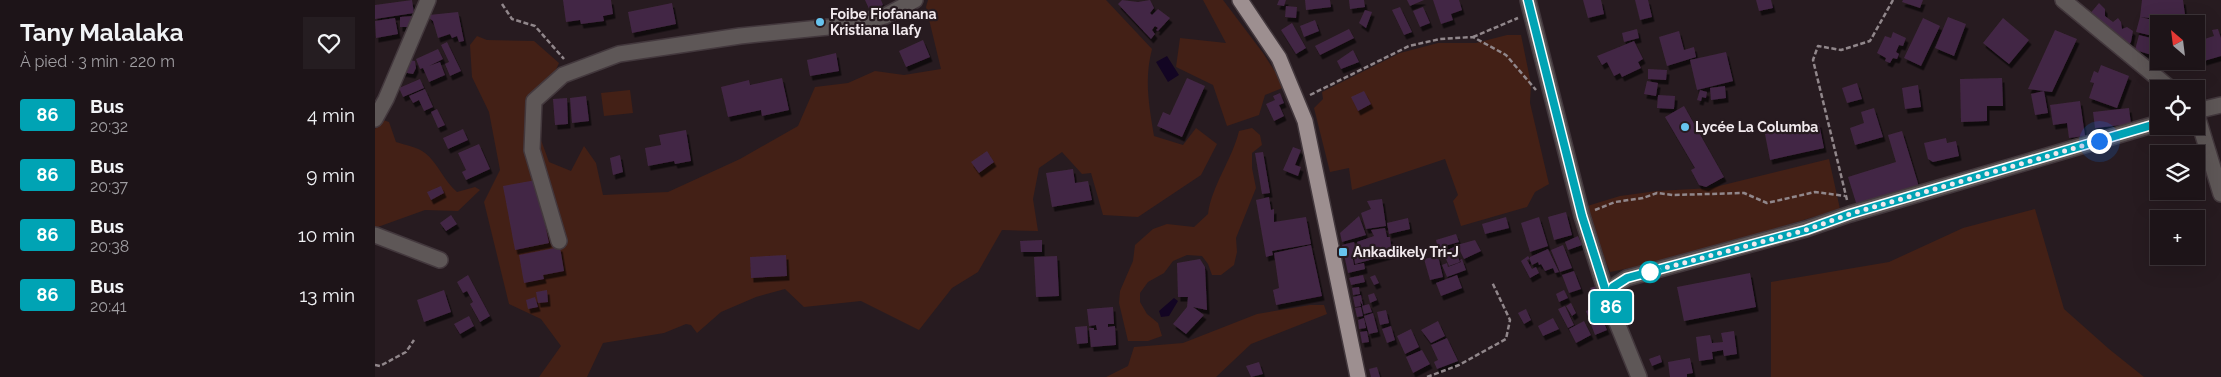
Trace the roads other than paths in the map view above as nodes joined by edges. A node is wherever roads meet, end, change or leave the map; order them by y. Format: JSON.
{"nodes":[{"id":1,"x":428,"y":0,"type":"edge"},
{"id":2,"x":915,"y":0,"type":"edge"},
{"id":3,"x":1240,"y":0,"type":"edge"},
{"id":4,"x":2063,"y":0,"type":"edge"},
{"id":5,"x":1530,"y":7,"type":"edge"},
{"id":6,"x":2160,"y":80,"type":"edge"},
{"id":7,"x":2221,"y":105,"type":"edge"},
{"id":8,"x":2205,"y":109,"type":"edge"},
{"id":9,"x":375,"y":119,"type":"edge"},
{"id":10,"x":2150,"y":126,"type":"edge"},
{"id":11,"x":2203,"y":135,"type":"edge"},
{"id":12,"x":2221,"y":194,"type":"edge"},
{"id":13,"x":375,"y":235,"type":"edge"},
{"id":14,"x":559,"y":241,"type":"dead end"},
{"id":15,"x":440,"y":260,"type":"dead end"},
{"id":16,"x":1611,"y":308,"type":"junction"},
{"id":17,"x":1358,"y":377,"type":"edge"},
{"id":18,"x":1639,"y":377,"type":"edge"}],
"edges":[{"from":1,"to":9,"type":"street"},
{"from":2,"to":14,"type":"street"},
{"from":3,"to":17,"type":"main road"},
{"from":4,"to":6,"type":"street"},
{"from":5,"to":16,"type":"street"},
{"from":7,"to":8,"type":"street"},
{"from":10,"to":16,"type":"street"},
{"from":11,"to":12,"type":"street"},
{"from":13,"to":15,"type":"street"},
{"from":16,"to":18,"type":"street"}]}
